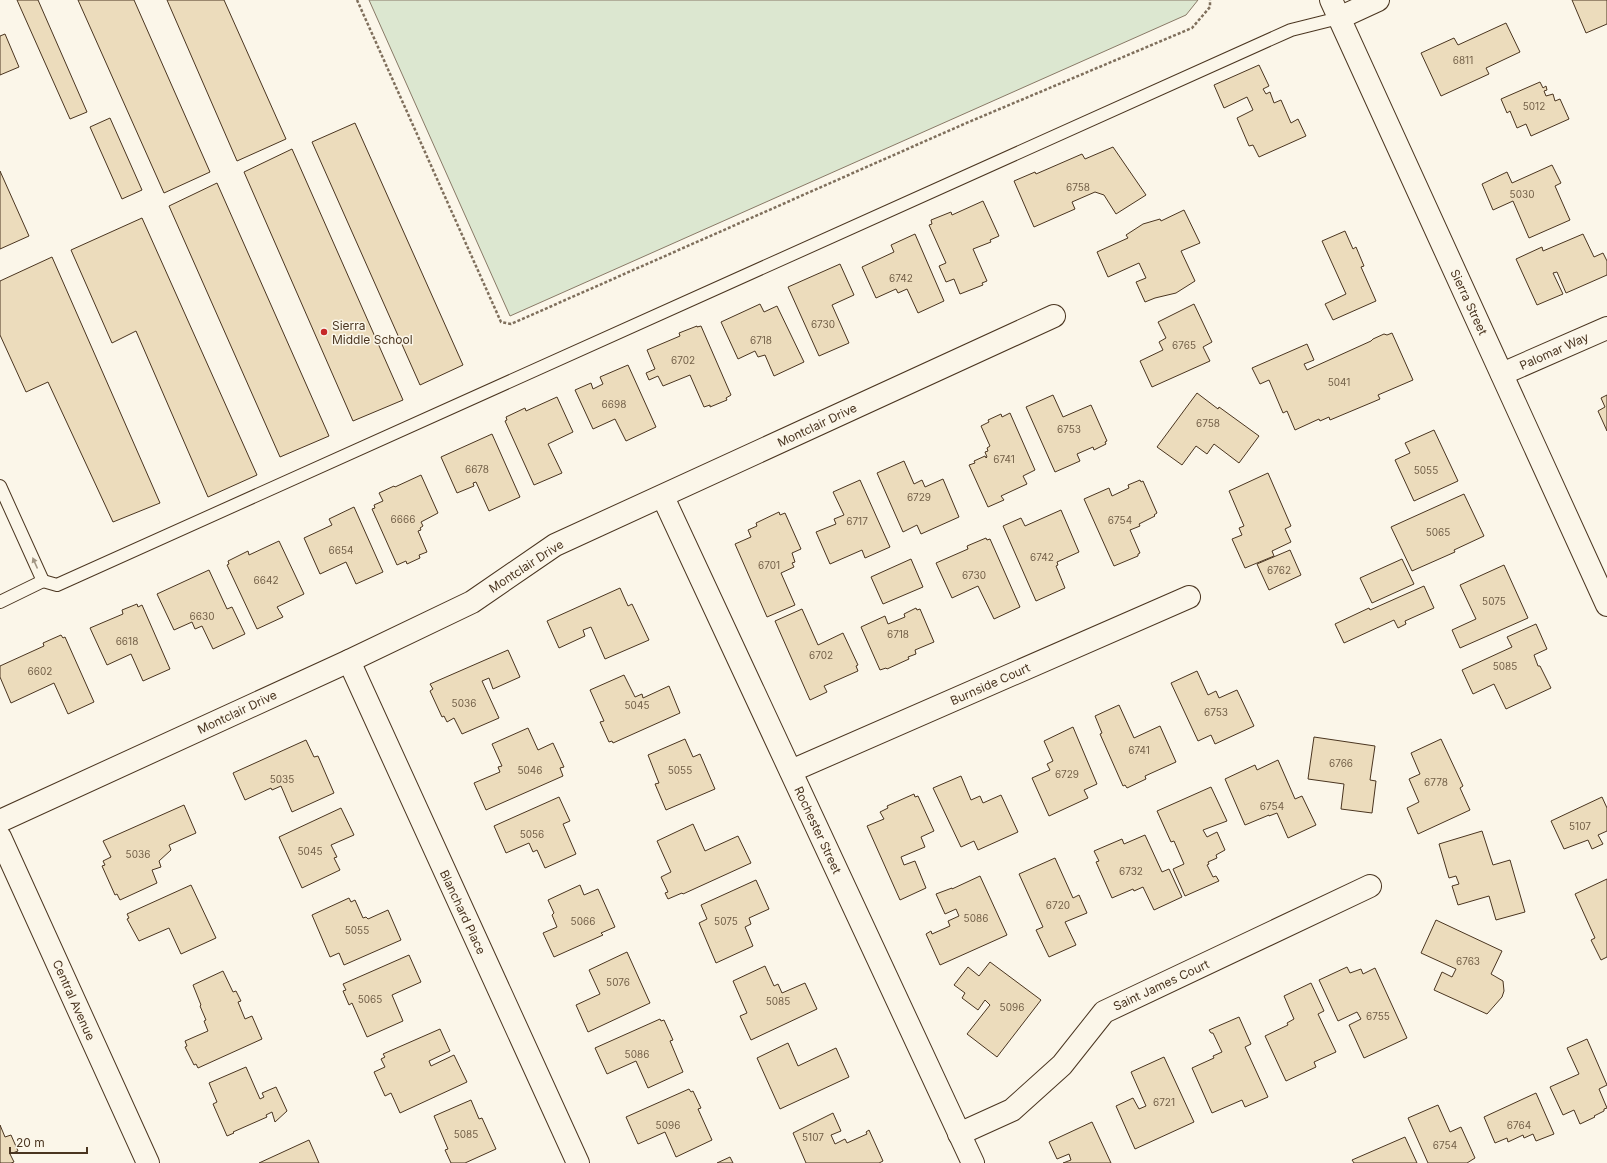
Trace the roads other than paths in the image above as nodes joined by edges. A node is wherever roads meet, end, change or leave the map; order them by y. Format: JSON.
{"nodes":[{"id":1,"x":1378,"y":0,"type":"edge"},
{"id":2,"x":1335,"y":9,"type":"edge"},
{"id":3,"x":1054,"y":316,"type":"dead end"},
{"id":4,"x":1607,"y":328,"type":"edge"},
{"id":5,"x":1502,"y":374,"type":"junction"},
{"id":6,"x":0,"y":486,"type":"edge"},
{"id":7,"x":663,"y":496,"type":"junction"},
{"id":8,"x":43,"y":581,"type":"junction"},
{"id":9,"x":1189,"y":597,"type":"dead end"},
{"id":10,"x":0,"y":602,"type":"edge"},
{"id":11,"x":1607,"y":605,"type":"edge"},
{"id":12,"x":349,"y":661,"type":"junction"},
{"id":13,"x":791,"y":771,"type":"junction"},
{"id":14,"x":0,"y":821,"type":"edge"},
{"id":15,"x":0,"y":837,"type":"edge"},
{"id":16,"x":1370,"y":886,"type":"dead end"},
{"id":17,"x":958,"y":1134,"type":"junction"},
{"id":18,"x":148,"y":1163,"type":"edge"},
{"id":19,"x":578,"y":1163,"type":"edge"},
{"id":20,"x":972,"y":1163,"type":"edge"}],
"edges":[{"from":1,"to":2,"type":"street"},
{"from":2,"to":5,"type":"street","name":"Sierra Street"},
{"from":2,"to":8,"type":"lane"},
{"from":3,"to":7,"type":"street","name":"Montclair Drive"},
{"from":4,"to":5,"type":"street","name":"Palomar Way"},
{"from":5,"to":11,"type":"street","name":"Sierra Street"},
{"from":8,"to":6,"type":"lane","one_way":true},
{"from":7,"to":12,"type":"street","name":"Montclair Drive"},
{"from":7,"to":13,"type":"street","name":"Rochester Street"},
{"from":8,"to":10,"type":"lane"},
{"from":9,"to":13,"type":"street","name":"Burnside Court"},
{"from":12,"to":14,"type":"street","name":"Montclair Drive"},
{"from":12,"to":19,"type":"street","name":"Blanchard Place"},
{"from":13,"to":17,"type":"street","name":"Rochester Street"},
{"from":15,"to":18,"type":"street","name":"Central Avenue"},
{"from":16,"to":17,"type":"street","name":"Saint James Court"},
{"from":17,"to":20,"type":"street","name":"Rochester Street"}]}
